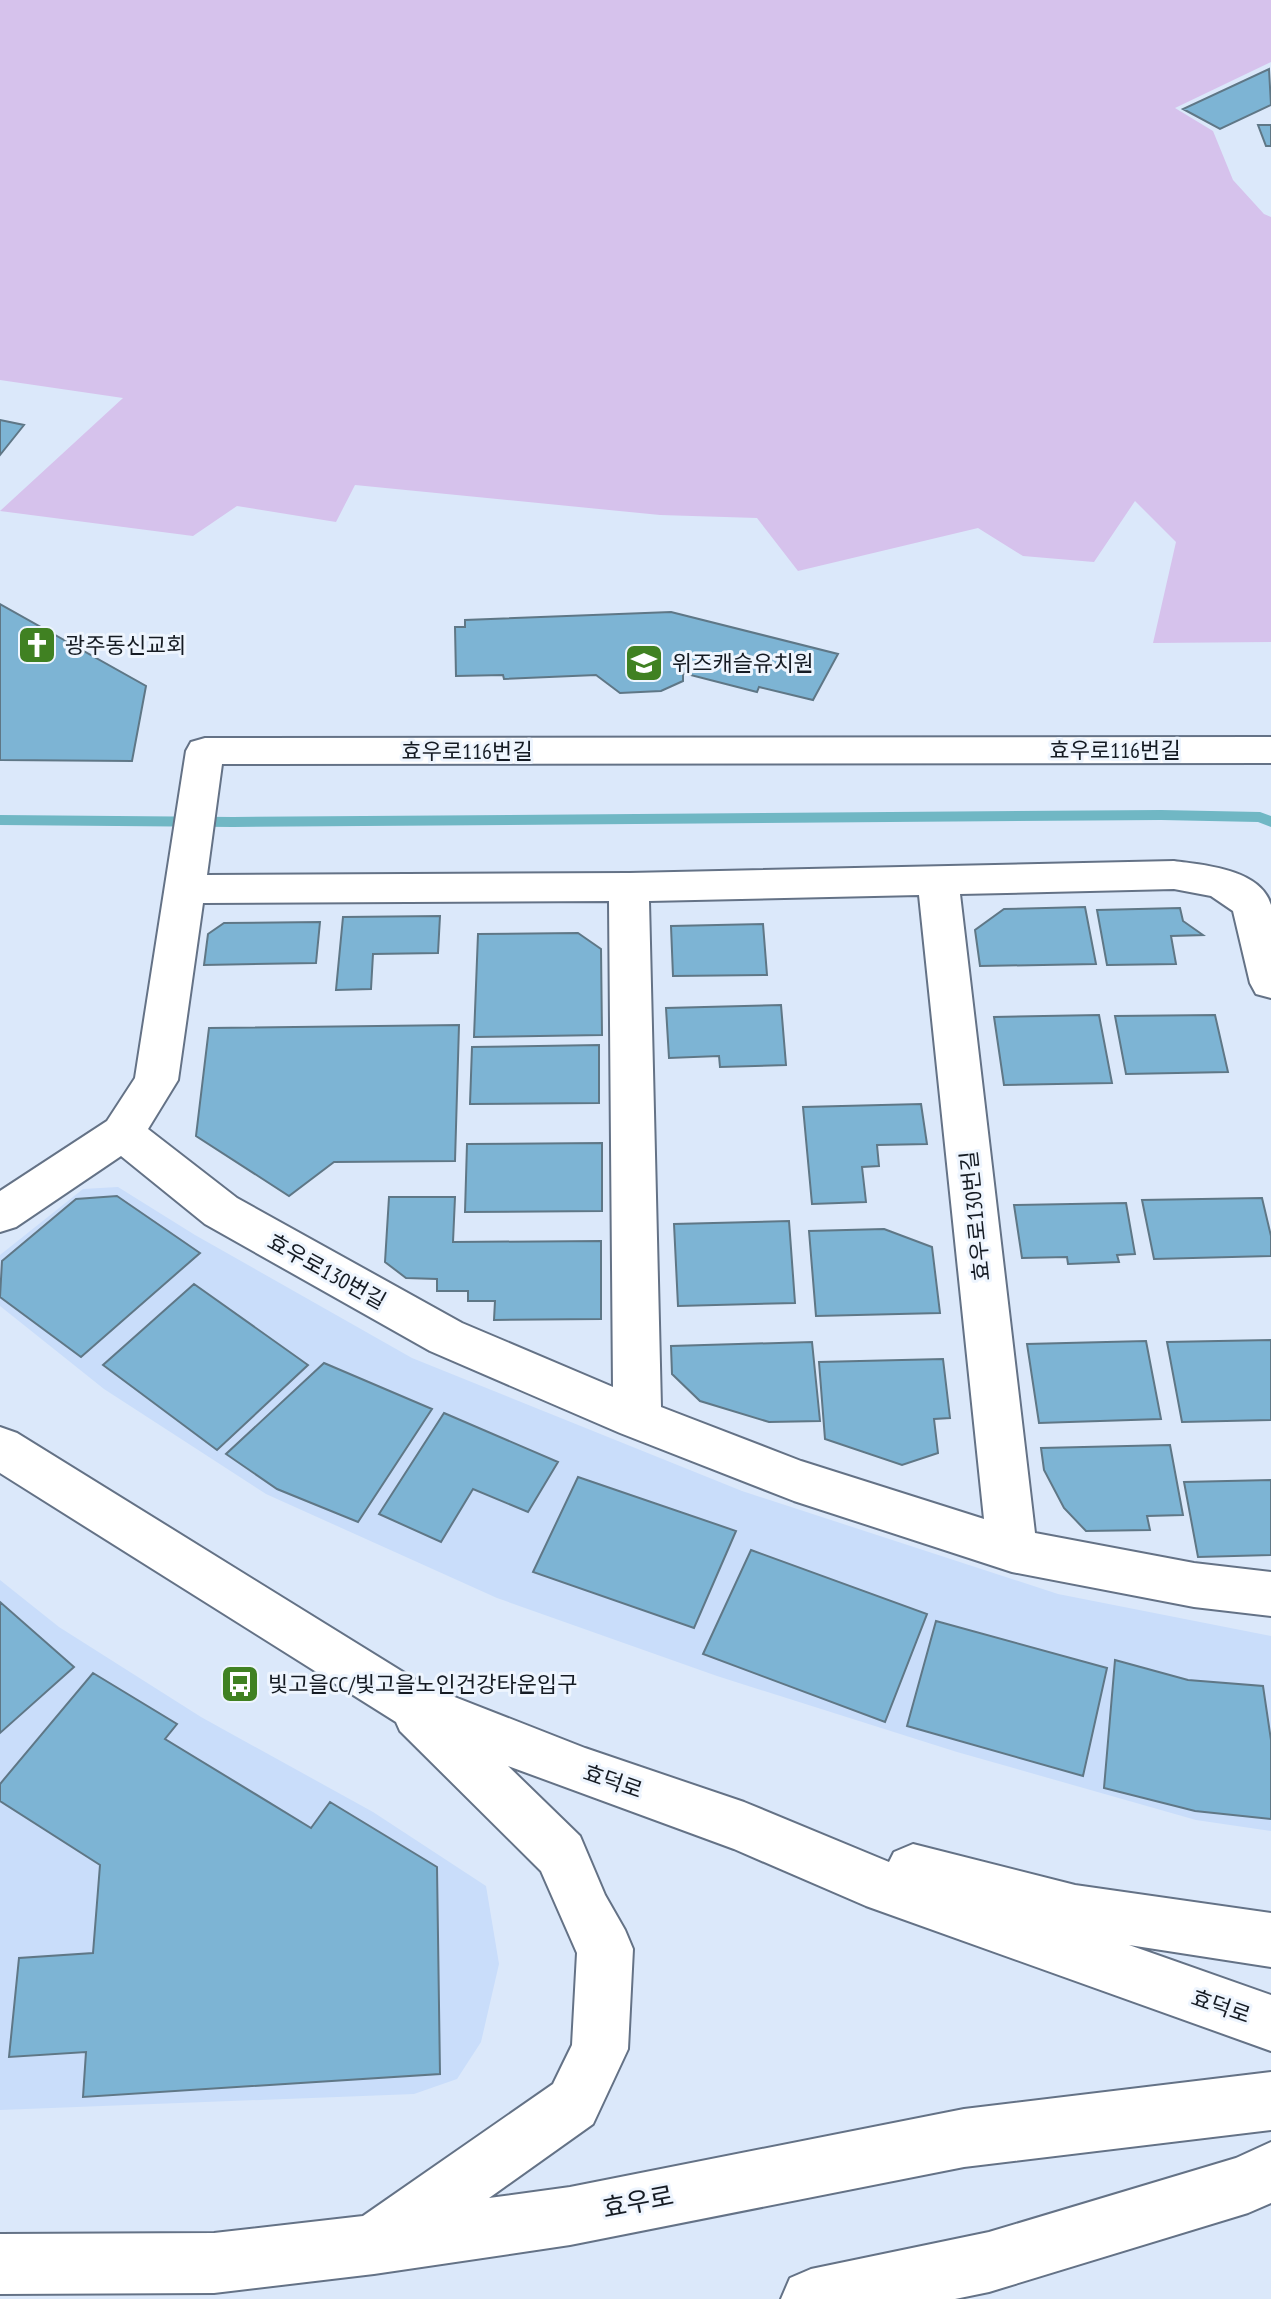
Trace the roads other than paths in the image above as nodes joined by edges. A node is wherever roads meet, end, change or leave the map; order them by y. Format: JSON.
{"nodes":[{"id":1,"x":1271,"y":750,"type":"edge"},
{"id":2,"x":189,"y":875,"type":"junction"},
{"id":3,"x":938,"y":881,"type":"junction"},
{"id":4,"x":629,"y":887,"type":"junction"},
{"id":5,"x":1271,"y":983,"type":"edge"},
{"id":6,"x":122,"y":1133,"type":"junction"},
{"id":7,"x":0,"y":1214,"type":"edge"},
{"id":8,"x":637,"y":1419,"type":"junction"},
{"id":9,"x":0,"y":1448,"type":"edge"},
{"id":10,"x":1012,"y":1550,"type":"junction"},
{"id":11,"x":1271,"y":1594,"type":"edge"},
{"id":12,"x":406,"y":1702,"type":"junction"},
{"id":13,"x":744,"y":1827,"type":"junction"},
{"id":14,"x":1271,"y":1940,"type":"edge"},
{"id":15,"x":1271,"y":2023,"type":"edge"},
{"id":16,"x":1271,"y":2101,"type":"edge"},
{"id":17,"x":1271,"y":2171,"type":"edge"},
{"id":18,"x":374,"y":2244,"type":"junction"},
{"id":19,"x":0,"y":2264,"type":"edge"},
{"id":20,"x":811,"y":2299,"type":"edge"}],
"edges":[{"from":1,"to":2,"type":"street","name":"효우로116번길"},
{"from":2,"to":4,"type":"street"},
{"from":2,"to":6,"type":"street","name":"효우로116번길"},
{"from":3,"to":4,"type":"street"},
{"from":3,"to":5,"type":"street"},
{"from":3,"to":10,"type":"street","name":"효우로130번길"},
{"from":4,"to":8,"type":"street"},
{"from":6,"to":7,"type":"street","name":"효우로116번길"},
{"from":6,"to":8,"type":"street","name":"효우로130번길"},
{"from":8,"to":10,"type":"street","name":"효우로130번길"},
{"from":9,"to":12,"type":"street","name":"효덕로"},
{"from":10,"to":11,"type":"street","name":"효우로130번길"},
{"from":12,"to":13,"type":"street","name":"효덕로"},
{"from":12,"to":18,"type":"street"},
{"from":13,"to":14,"type":"street"},
{"from":13,"to":15,"type":"street","name":"효덕로"},
{"from":16,"to":18,"type":"street","name":"효우로"},
{"from":17,"to":20,"type":"street"},
{"from":18,"to":19,"type":"street","name":"효우로"}]}
